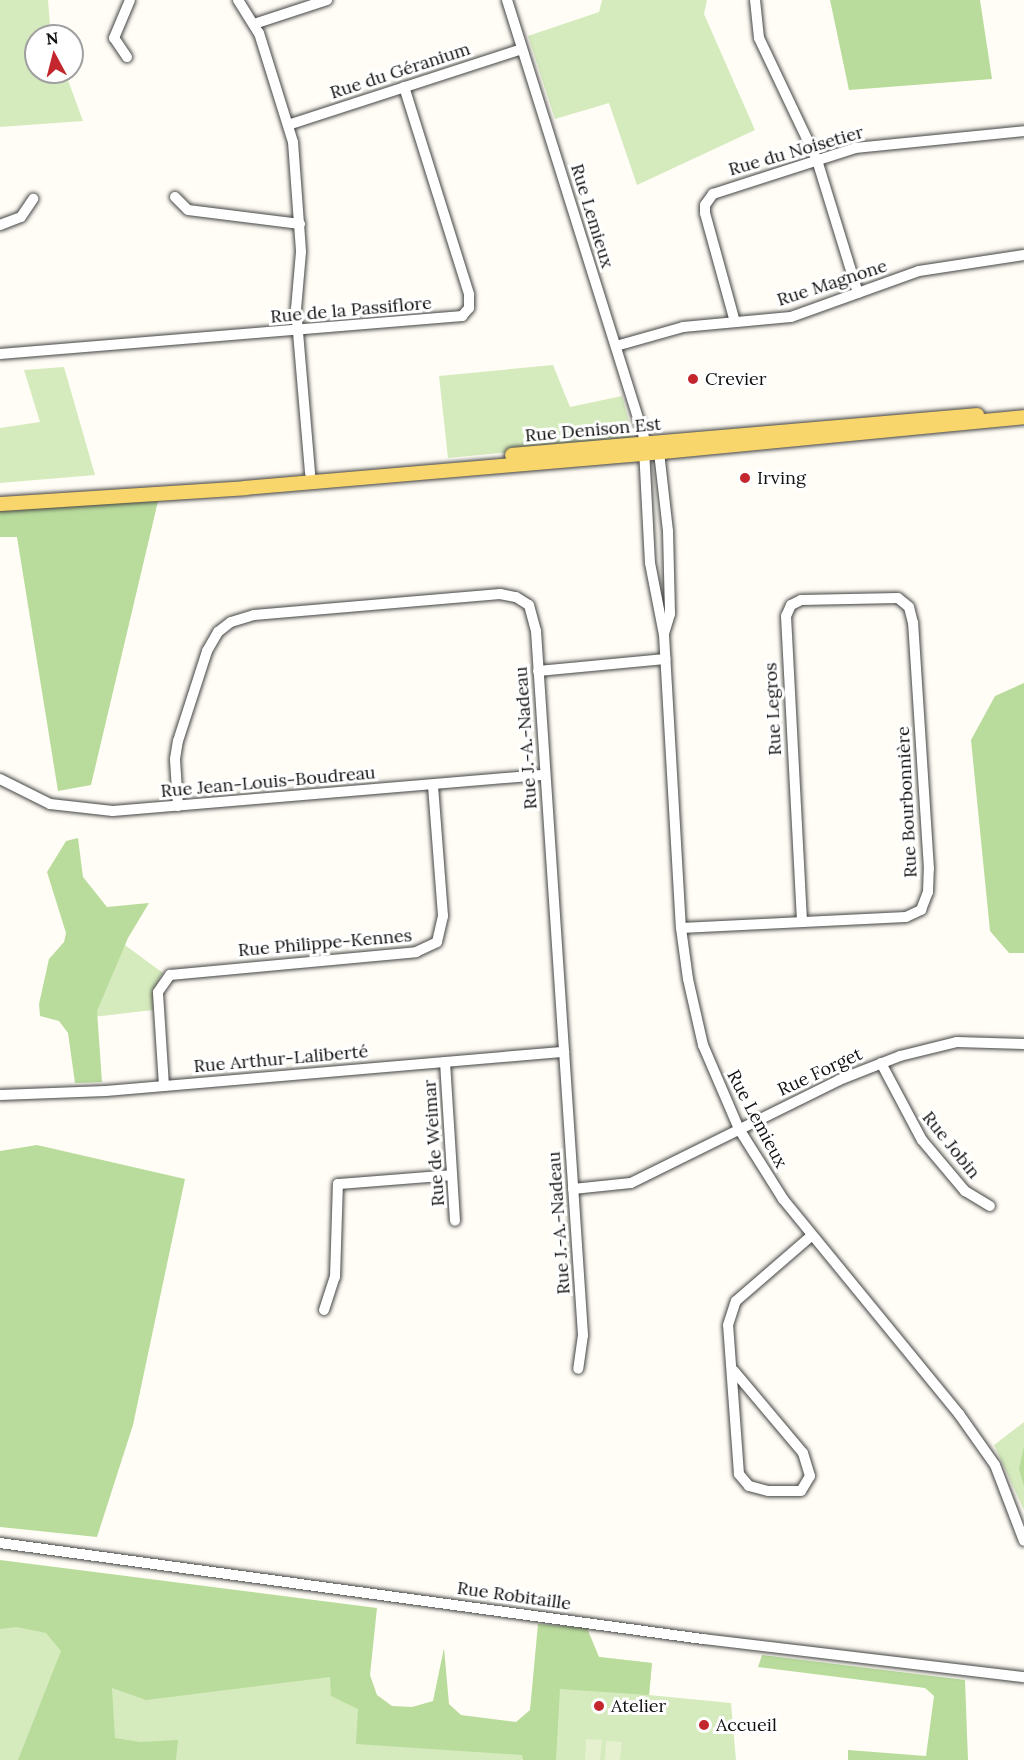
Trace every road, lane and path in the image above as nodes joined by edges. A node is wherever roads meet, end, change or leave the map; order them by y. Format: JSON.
{"nodes":[{"id":1,"x":130,"y":0,"type":"edge"},
{"id":2,"x":238,"y":0,"type":"edge"},
{"id":3,"x":327,"y":0,"type":"edge"},
{"id":4,"x":507,"y":0,"type":"edge"},
{"id":5,"x":755,"y":0,"type":"edge"},
{"id":6,"x":254,"y":24,"type":"junction"},
{"id":7,"x":522,"y":49,"type":"junction"},
{"id":8,"x":127,"y":57,"type":"dead end"},
{"id":9,"x":404,"y":87,"type":"junction"},
{"id":10,"x":288,"y":125,"type":"junction"},
{"id":11,"x":1024,"y":131,"type":"edge"},
{"id":12,"x":818,"y":160,"type":"junction"},
{"id":13,"x":175,"y":197,"type":"dead end"},
{"id":14,"x":33,"y":199,"type":"dead end"},
{"id":15,"x":300,"y":224,"type":"junction"},
{"id":16,"x":0,"y":225,"type":"edge"},
{"id":17,"x":1024,"y":255,"type":"edge"},
{"id":18,"x":858,"y":293,"type":"junction"},
{"id":19,"x":735,"y":322,"type":"junction"},
{"id":20,"x":298,"y":330,"type":"junction"},
{"id":21,"x":616,"y":346,"type":"junction"},
{"id":22,"x":0,"y":354,"type":"edge"},
{"id":23,"x":1024,"y":415,"type":"edge"},
{"id":24,"x":644,"y":449,"type":"junction"},
{"id":25,"x":659,"y":452,"type":"junction"},
{"id":26,"x":310,"y":473,"type":"junction"},
{"id":27,"x":167,"y":492,"type":"junction"},
{"id":28,"x":0,"y":504,"type":"edge"},
{"id":29,"x":898,"y":598,"type":"joint"},
{"id":30,"x":664,"y":635,"type":"junction"},
{"id":31,"x":665,"y":659,"type":"junction"},
{"id":32,"x":538,"y":671,"type":"junction"},
{"id":33,"x":545,"y":775,"type":"junction"},
{"id":34,"x":0,"y":779,"type":"edge"},
{"id":35,"x":433,"y":785,"type":"junction"},
{"id":36,"x":178,"y":806,"type":"junction"},
{"id":37,"x":802,"y":921,"type":"junction"},
{"id":38,"x":681,"y":928,"type":"junction"},
{"id":39,"x":1024,"y":1044,"type":"edge"},
{"id":40,"x":564,"y":1052,"type":"junction"},
{"id":41,"x":445,"y":1062,"type":"junction"},
{"id":42,"x":881,"y":1063,"type":"junction"},
{"id":43,"x":164,"y":1086,"type":"junction"},
{"id":44,"x":0,"y":1095,"type":"edge"},
{"id":45,"x":740,"y":1129,"type":"junction"},
{"id":46,"x":452,"y":1175,"type":"junction"},
{"id":47,"x":573,"y":1189,"type":"junction"},
{"id":48,"x":990,"y":1206,"type":"dead end"},
{"id":49,"x":455,"y":1221,"type":"dead end"},
{"id":50,"x":812,"y":1236,"type":"junction"},
{"id":51,"x":324,"y":1310,"type":"dead end"},
{"id":52,"x":578,"y":1369,"type":"dead end"},
{"id":53,"x":734,"y":1371,"type":"junction"},
{"id":54,"x":1024,"y":1541,"type":"edge"},
{"id":55,"x":0,"y":1543,"type":"edge"},
{"id":56,"x":1024,"y":1677,"type":"edge"}],
"edges":[{"from":1,"to":8,"type":"street"},
{"from":2,"to":6,"type":"street"},
{"from":3,"to":6,"type":"street"},
{"from":4,"to":7,"type":"street","name":"Rue Lemieux"},
{"from":5,"to":12,"type":"street"},
{"from":6,"to":10,"type":"street"},
{"from":7,"to":9,"type":"street","name":"Rue du Géranium"},
{"from":7,"to":21,"type":"street","name":"Rue Lemieux"},
{"from":9,"to":10,"type":"street","name":"Rue du Géranium"},
{"from":9,"to":20,"type":"street","name":"Rue de la Passiflore"},
{"from":10,"to":15,"type":"street"},
{"from":11,"to":12,"type":"street","name":"Rue du Noisetier"},
{"from":12,"to":18,"type":"street"},
{"from":12,"to":19,"type":"street","name":"Rue du Noisetier"},
{"from":13,"to":15,"type":"street"},
{"from":14,"to":16,"type":"street"},
{"from":15,"to":20,"type":"street"},
{"from":17,"to":18,"type":"street","name":"Rue Magnone"},
{"from":18,"to":19,"type":"street","name":"Rue Magnone"},
{"from":19,"to":21,"type":"street","name":"Rue Magnone"},
{"from":20,"to":22,"type":"street","name":"Rue de la Passiflore"},
{"from":20,"to":26,"type":"street"},
{"from":21,"to":24,"type":"street","name":"Rue Lemieux"},
{"from":23,"to":24,"type":"main road","name":"Rue Denison Est"},
{"from":23,"to":25,"type":"main road","name":"Rue Denison Est"},
{"from":24,"to":25,"type":"main road","name":"Rue Denison Est"},
{"from":24,"to":26,"type":"main road","name":"Rue Denison Est"},
{"from":24,"to":27,"type":"main road","name":"Rue Denison Est"},
{"from":24,"to":30,"type":"street","name":"Rue Lemieux"},
{"from":25,"to":30,"type":"street","name":"Rue Lemieux"},
{"from":26,"to":27,"type":"main road","name":"Rue Denison Est"},
{"from":27,"to":28,"type":"main road","name":"Rue Denison Est"},
{"from":29,"to":37,"type":"street","name":"Rue Legros"},
{"from":29,"to":37,"type":"street","name":"Rue Bourbonnière"},
{"from":30,"to":31,"type":"street","name":"Rue Lemieux"},
{"from":31,"to":32,"type":"street"},
{"from":31,"to":38,"type":"street","name":"Rue Lemieux"},
{"from":32,"to":33,"type":"street","name":"Rue J.-A.-Nadeau"},
{"from":32,"to":36,"type":"street","name":"Rue J.-A.-Nadeau"},
{"from":33,"to":35,"type":"street","name":"Rue Jean-Louis-Boudreau"},
{"from":33,"to":40,"type":"street","name":"Rue J.-A.-Nadeau"},
{"from":34,"to":36,"type":"street","name":"Rue Jean-Louis-Boudreau"},
{"from":35,"to":36,"type":"street","name":"Rue Jean-Louis-Boudreau"},
{"from":35,"to":43,"type":"street","name":"Rue Philippe-Kennes"},
{"from":37,"to":38,"type":"street","name":"Rue Bourbonnière"},
{"from":38,"to":45,"type":"street","name":"Rue Lemieux"},
{"from":39,"to":42,"type":"street","name":"Rue Forget"},
{"from":40,"to":41,"type":"street","name":"Rue Arthur-Laliberté"},
{"from":40,"to":47,"type":"street","name":"Rue J.-A.-Nadeau"},
{"from":41,"to":43,"type":"street","name":"Rue Arthur-Laliberté"},
{"from":41,"to":46,"type":"street","name":"Rue de Weimar"},
{"from":42,"to":45,"type":"street","name":"Rue Forget"},
{"from":42,"to":48,"type":"street","name":"Rue Jobin"},
{"from":43,"to":44,"type":"street","name":"Rue Arthur-Laliberté"},
{"from":45,"to":47,"type":"street","name":"Rue Forget"},
{"from":45,"to":50,"type":"street","name":"Rue Lemieux"},
{"from":46,"to":49,"type":"street","name":"Rue de Weimar"},
{"from":46,"to":51,"type":"street"},
{"from":47,"to":52,"type":"street","name":"Rue J.-A.-Nadeau"},
{"from":50,"to":53,"type":"street"},
{"from":50,"to":54,"type":"street","name":"Rue Lemieux"},
{"from":53,"to":53,"type":"street"},
{"from":55,"to":56,"type":"street","name":"Rue Robitaille"}]}
